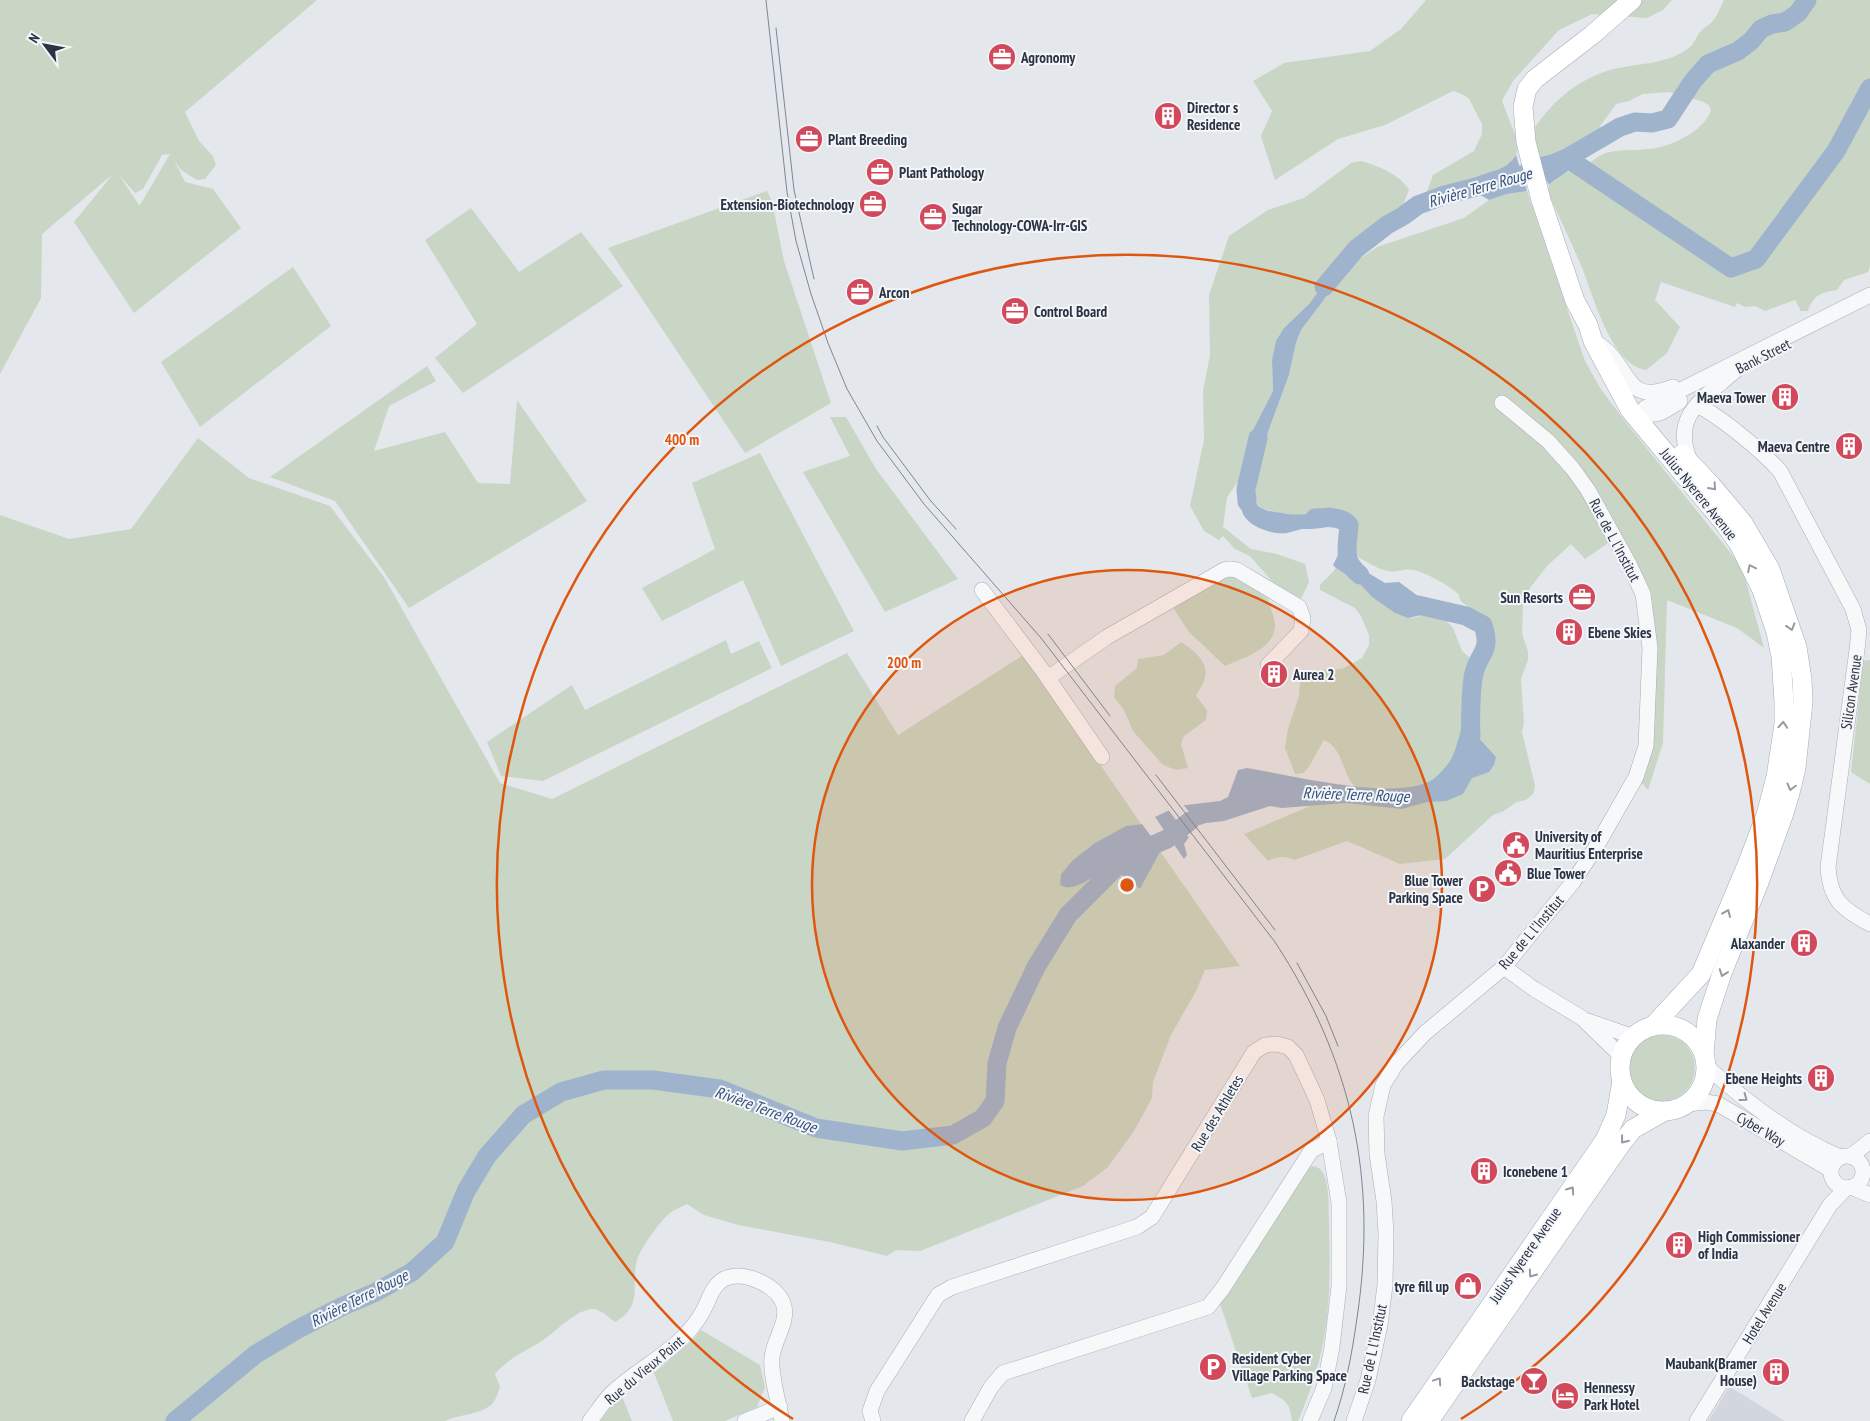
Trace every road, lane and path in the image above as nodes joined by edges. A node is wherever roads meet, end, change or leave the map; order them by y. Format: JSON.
{"nodes":[{"id":1,"x":1632,"y":0,"type":"edge"},
{"id":2,"x":1870,"y":295,"type":"edge"},
{"id":3,"x":1870,"y":303,"type":"edge"},
{"id":4,"x":1594,"y":341,"type":"junction"},
{"id":5,"x":1733,"y":367,"type":"junction"},
{"id":6,"x":1502,"y":403,"type":"dead end"},
{"id":7,"x":1697,"y":405,"type":"junction"},
{"id":8,"x":1630,"y":410,"type":"junction"},
{"id":9,"x":1724,"y":423,"type":"junction"},
{"id":10,"x":1643,"y":425,"type":"junction"},
{"id":11,"x":1692,"y":465,"type":"junction"},
{"id":12,"x":982,"y":590,"type":"dead end"},
{"id":13,"x":1268,"y":665,"type":"dead end"},
{"id":14,"x":1048,"y":678,"type":"junction"},
{"id":15,"x":1102,"y":757,"type":"dead end"},
{"id":16,"x":1870,"y":924,"type":"edge"},
{"id":17,"x":1504,"y":967,"type":"junction"},
{"id":18,"x":1582,"y":1018,"type":"junction"},
{"id":19,"x":1653,"y":1026,"type":"junction"},
{"id":20,"x":1634,"y":1037,"type":"junction"},
{"id":21,"x":1622,"y":1057,"type":"junction"},
{"id":22,"x":1705,"y":1061,"type":"junction"},
{"id":23,"x":1622,"y":1081,"type":"junction"},
{"id":24,"x":1687,"y":1104,"type":"junction"},
{"id":25,"x":1663,"y":1112,"type":"junction"},
{"id":26,"x":1870,"y":1140,"type":"edge"},
{"id":27,"x":1329,"y":1141,"type":"junction"},
{"id":28,"x":1856,"y":1163,"type":"edge"},
{"id":29,"x":1840,"y":1181,"type":"junction"},
{"id":30,"x":1870,"y":1195,"type":"edge"},
{"id":31,"x":781,"y":1414,"type":"edge"},
{"id":32,"x":590,"y":1421,"type":"edge"},
{"id":33,"x":744,"y":1421,"type":"edge"},
{"id":34,"x":873,"y":1421,"type":"edge"},
{"id":35,"x":972,"y":1421,"type":"edge"},
{"id":36,"x":1310,"y":1421,"type":"edge"},
{"id":37,"x":1354,"y":1421,"type":"edge"},
{"id":38,"x":1411,"y":1421,"type":"edge"},
{"id":39,"x":1430,"y":1421,"type":"edge"},
{"id":40,"x":1697,"y":1421,"type":"edge"}],
"edges":[{"from":1,"to":4,"type":"main road","name":"Julius Nyerere Avenue"},
{"from":2,"to":5,"type":"street"},
{"from":3,"to":5,"type":"street","name":"Bank Street"},
{"from":4,"to":5,"type":"street"},
{"from":4,"to":8,"type":"main road","name":"Julius Nyerere Avenue"},
{"from":4,"to":11,"type":"main road"},
{"from":5,"to":7,"type":"street"},
{"from":5,"to":8,"type":"street","name":"Bank Street"},
{"from":5,"to":9,"type":"street"},
{"from":5,"to":10,"type":"street"},
{"from":6,"to":17,"type":"street","name":"Rue de L l'Institut"},
{"from":7,"to":9,"type":"street","name":"Silicon Avenue"},
{"from":7,"to":11,"type":"street"},
{"from":8,"to":10,"type":"main road","name":"Julius Nyerere Avenue"},
{"from":9,"to":16,"type":"street","name":"Silicon Avenue"},
{"from":19,"to":10,"type":"main road","name":"Julius Nyerere Avenue","one_way":true},
{"from":11,"to":22,"type":"main road","one_way":true},
{"from":12,"to":14,"type":"street"},
{"from":13,"to":14,"type":"street"},
{"from":14,"to":15,"type":"street"},
{"from":17,"to":18,"type":"street"},
{"from":17,"to":37,"type":"street","name":"Rue de L l'Institut"},
{"from":18,"to":20,"type":"street"},
{"from":18,"to":21,"type":"street"},
{"from":19,"to":20,"type":"main road"},
{"from":19,"to":22,"type":"main road"},
{"from":20,"to":21,"type":"main road"},
{"from":21,"to":23,"type":"main road"},
{"from":22,"to":24,"type":"main road"},
{"from":22,"to":28,"type":"street","name":"Cyber Way","one_way":true},
{"from":23,"to":25,"type":"main road"},
{"from":38,"to":23,"type":"main road","name":"Julius Nyerere Avenue","one_way":true},
{"from":24,"to":25,"type":"main road"},
{"from":24,"to":29,"type":"street","name":"Cyber Way"},
{"from":25,"to":39,"type":"main road","name":"Julius Nyerere Avenue","one_way":true},
{"from":26,"to":28,"type":"street"},
{"from":27,"to":34,"type":"street","name":"Rue des Athletes"},
{"from":27,"to":35,"type":"street"},
{"from":27,"to":36,"type":"street","name":"Rue des Athletes"},
{"from":28,"to":29,"type":"street"},
{"from":28,"to":29,"type":"street"},
{"from":29,"to":30,"type":"street","name":"Cyber Way"},
{"from":29,"to":40,"type":"street","name":"Hotel Avenue"},
{"from":31,"to":32,"type":"street","name":"Rue du Vieux Point"},
{"from":31,"to":33,"type":"street"}]}
